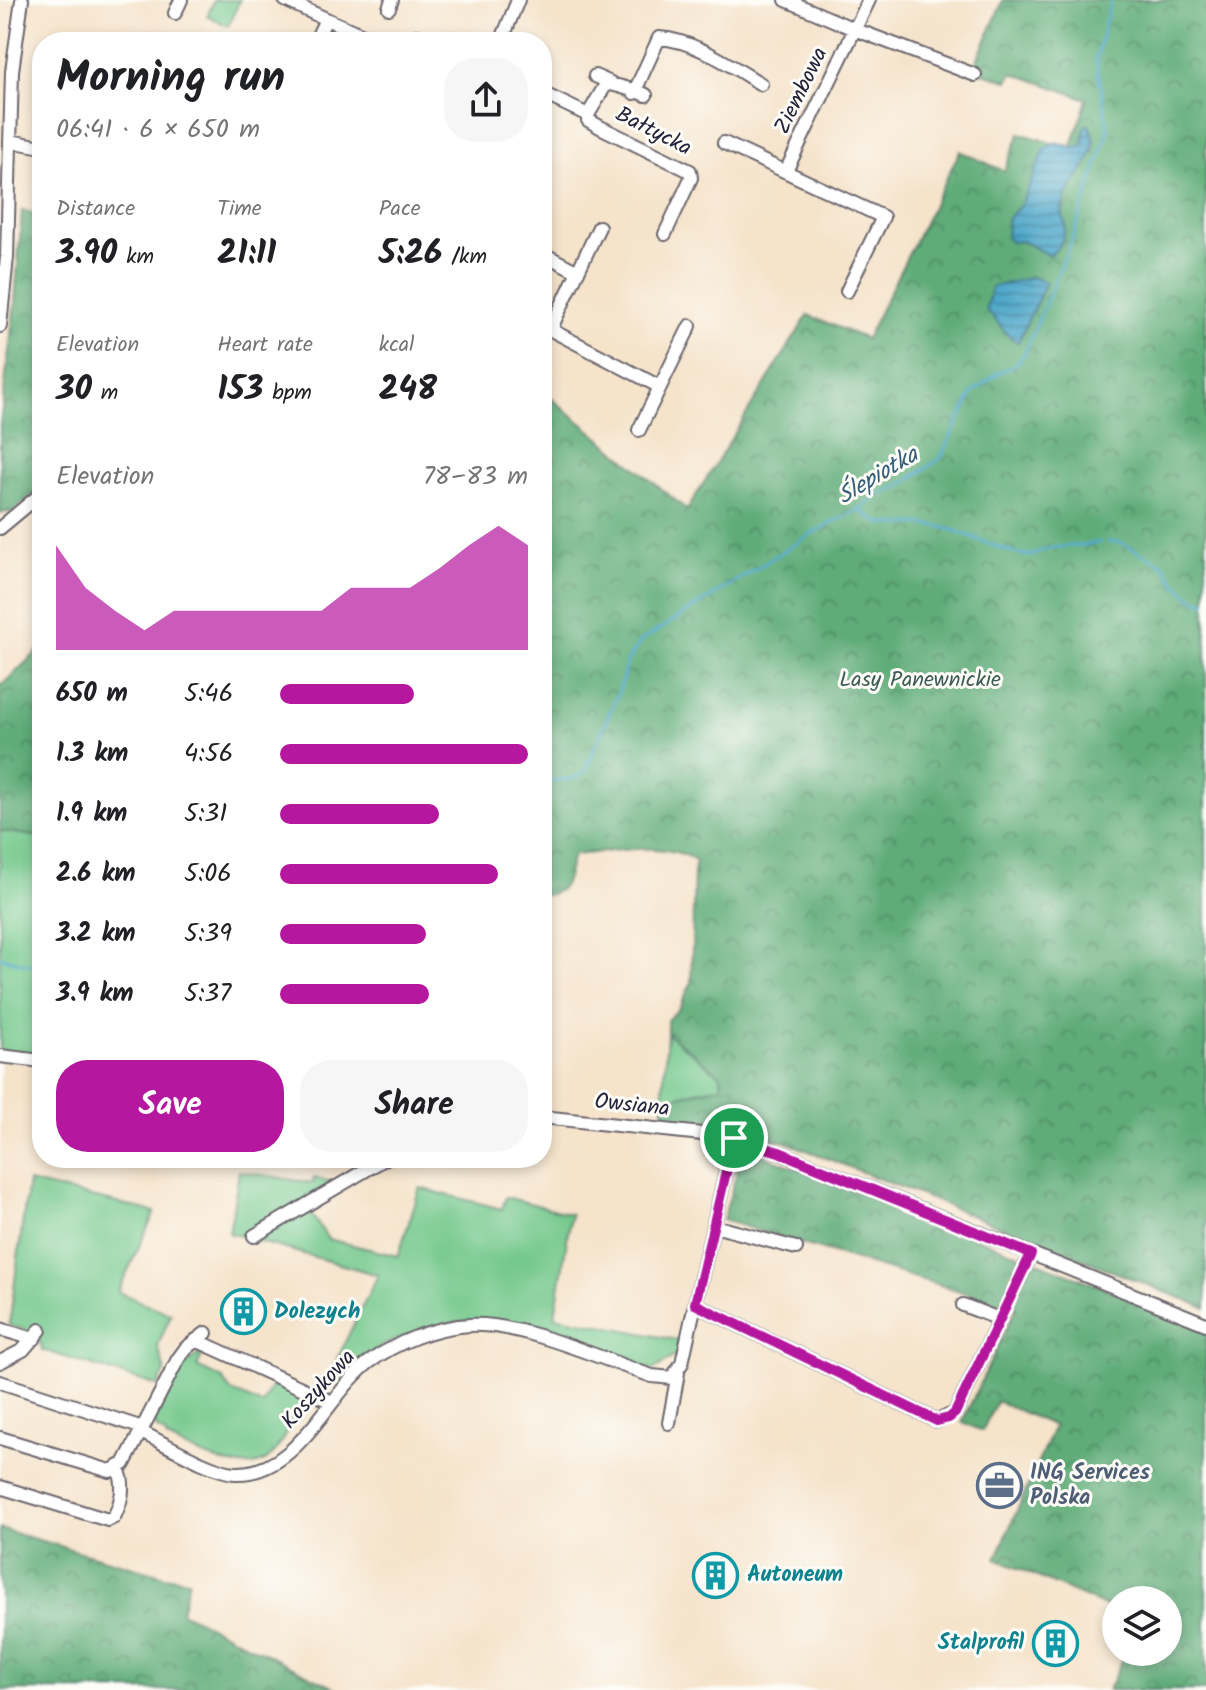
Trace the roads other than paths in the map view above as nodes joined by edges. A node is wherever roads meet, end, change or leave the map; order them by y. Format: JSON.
{"nodes":[{"id":1,"x":22,"y":0,"type":"edge"},
{"id":2,"x":181,"y":0,"type":"edge"},
{"id":3,"x":285,"y":0,"type":"edge"},
{"id":4,"x":518,"y":0,"type":"edge"},
{"id":5,"x":786,"y":0,"type":"edge"},
{"id":6,"x":869,"y":0,"type":"edge"},
{"id":7,"x":175,"y":13,"type":"dead end"},
{"id":8,"x":326,"y":19,"type":"junction"},
{"id":9,"x":854,"y":29,"type":"junction"},
{"id":10,"x":320,"y":32,"type":"edge"},
{"id":11,"x":356,"y":32,"type":"edge"},
{"id":12,"x":505,"y":32,"type":"edge"},
{"id":13,"x":975,"y":75,"type":"dead end"},
{"id":14,"x":595,"y":76,"type":"dead end"},
{"id":15,"x":611,"y":83,"type":"junction"},
{"id":16,"x":761,"y":84,"type":"dead end"},
{"id":17,"x":552,"y":98,"type":"edge"},
{"id":18,"x":588,"y":115,"type":"junction"},
{"id":19,"x":10,"y":141,"type":"junction"},
{"id":20,"x":724,"y":143,"type":"dead end"},
{"id":21,"x":32,"y":145,"type":"edge"},
{"id":22,"x":786,"y":171,"type":"junction"},
{"id":23,"x":599,"y":227,"type":"dead end"},
{"id":24,"x":665,"y":234,"type":"dead end"},
{"id":25,"x":552,"y":258,"type":"edge"},
{"id":26,"x":578,"y":272,"type":"junction"},
{"id":27,"x":847,"y":291,"type":"dead end"},
{"id":28,"x":0,"y":326,"type":"edge"},
{"id":29,"x":690,"y":326,"type":"dead end"},
{"id":30,"x":660,"y":387,"type":"junction"},
{"id":31,"x":639,"y":430,"type":"dead end"},
{"id":32,"x":32,"y":500,"type":"edge"},
{"id":33,"x":6,"y":520,"type":"edge"},
{"id":34,"x":0,"y":528,"type":"edge"},
{"id":35,"x":0,"y":1056,"type":"edge"},
{"id":36,"x":32,"y":1060,"type":"edge"},
{"id":37,"x":552,"y":1118,"type":"edge"},
{"id":38,"x":734,"y":1138,"type":"junction"},
{"id":39,"x":369,"y":1168,"type":"edge"},
{"id":40,"x":714,"y":1226,"type":"junction"},
{"id":41,"x":254,"y":1236,"type":"dead end"},
{"id":42,"x":796,"y":1248,"type":"dead end"},
{"id":43,"x":1031,"y":1254,"type":"junction"},
{"id":44,"x":695,"y":1304,"type":"junction"},
{"id":45,"x":963,"y":1305,"type":"dead end"},
{"id":46,"x":999,"y":1319,"type":"junction"},
{"id":47,"x":1206,"y":1324,"type":"edge"},
{"id":48,"x":0,"y":1329,"type":"edge"},
{"id":49,"x":0,"y":1362,"type":"edge"},
{"id":50,"x":675,"y":1375,"type":"junction"},
{"id":51,"x":0,"y":1382,"type":"edge"},
{"id":52,"x":332,"y":1402,"type":"junction"},
{"id":53,"x":669,"y":1423,"type":"dead end"},
{"id":54,"x":142,"y":1430,"type":"junction"},
{"id":55,"x":0,"y":1438,"type":"edge"},
{"id":56,"x":118,"y":1469,"type":"junction"},
{"id":57,"x":3,"y":1488,"type":"edge"}],
"edges":[{"from":1,"to":19,"type":"street"},
{"from":2,"to":7,"type":"street"},
{"from":3,"to":8,"type":"street"},
{"from":4,"to":12,"type":"street"},
{"from":5,"to":9,"type":"street"},
{"from":6,"to":9,"type":"street","name":"Ziembowa"},
{"from":8,"to":10,"type":"street"},
{"from":8,"to":11,"type":"street"},
{"from":9,"to":13,"type":"street"},
{"from":9,"to":22,"type":"street","name":"Ziembowa"},
{"from":14,"to":15,"type":"street"},
{"from":15,"to":16,"type":"street","name":"Bałtycka"},
{"from":15,"to":18,"type":"street","name":"Bałtycka"},
{"from":17,"to":18,"type":"street","name":"Bałtycka"},
{"from":18,"to":24,"type":"street","name":"Bałtycka"},
{"from":19,"to":21,"type":"street"},
{"from":19,"to":28,"type":"street"},
{"from":20,"to":22,"type":"street","name":"Ziembowa"},
{"from":22,"to":27,"type":"street","name":"Ziembowa"},
{"from":23,"to":26,"type":"street"},
{"from":25,"to":26,"type":"street"},
{"from":26,"to":30,"type":"street"},
{"from":29,"to":30,"type":"street"},
{"from":30,"to":31,"type":"street"},
{"from":32,"to":33,"type":"street"},
{"from":33,"to":34,"type":"street"},
{"from":35,"to":36,"type":"street"},
{"from":37,"to":38,"type":"street","name":"Owsiana"},
{"from":38,"to":40,"type":"street"},
{"from":38,"to":43,"type":"street","name":"Owsiana"},
{"from":39,"to":41,"type":"street"},
{"from":40,"to":42,"type":"street"},
{"from":40,"to":44,"type":"street"},
{"from":43,"to":46,"type":"street"},
{"from":43,"to":47,"type":"street","name":"Owsiana"},
{"from":44,"to":46,"type":"street"},
{"from":44,"to":50,"type":"street"},
{"from":45,"to":46,"type":"street"},
{"from":48,"to":49,"type":"street"},
{"from":50,"to":52,"type":"street","name":"Koszykowa"},
{"from":50,"to":53,"type":"street"},
{"from":51,"to":54,"type":"street","name":"Koszykowa"},
{"from":52,"to":54,"type":"street","name":"Koszykowa"},
{"from":52,"to":54,"type":"street"},
{"from":54,"to":56,"type":"street"},
{"from":55,"to":56,"type":"street"},
{"from":56,"to":57,"type":"street"}]}
